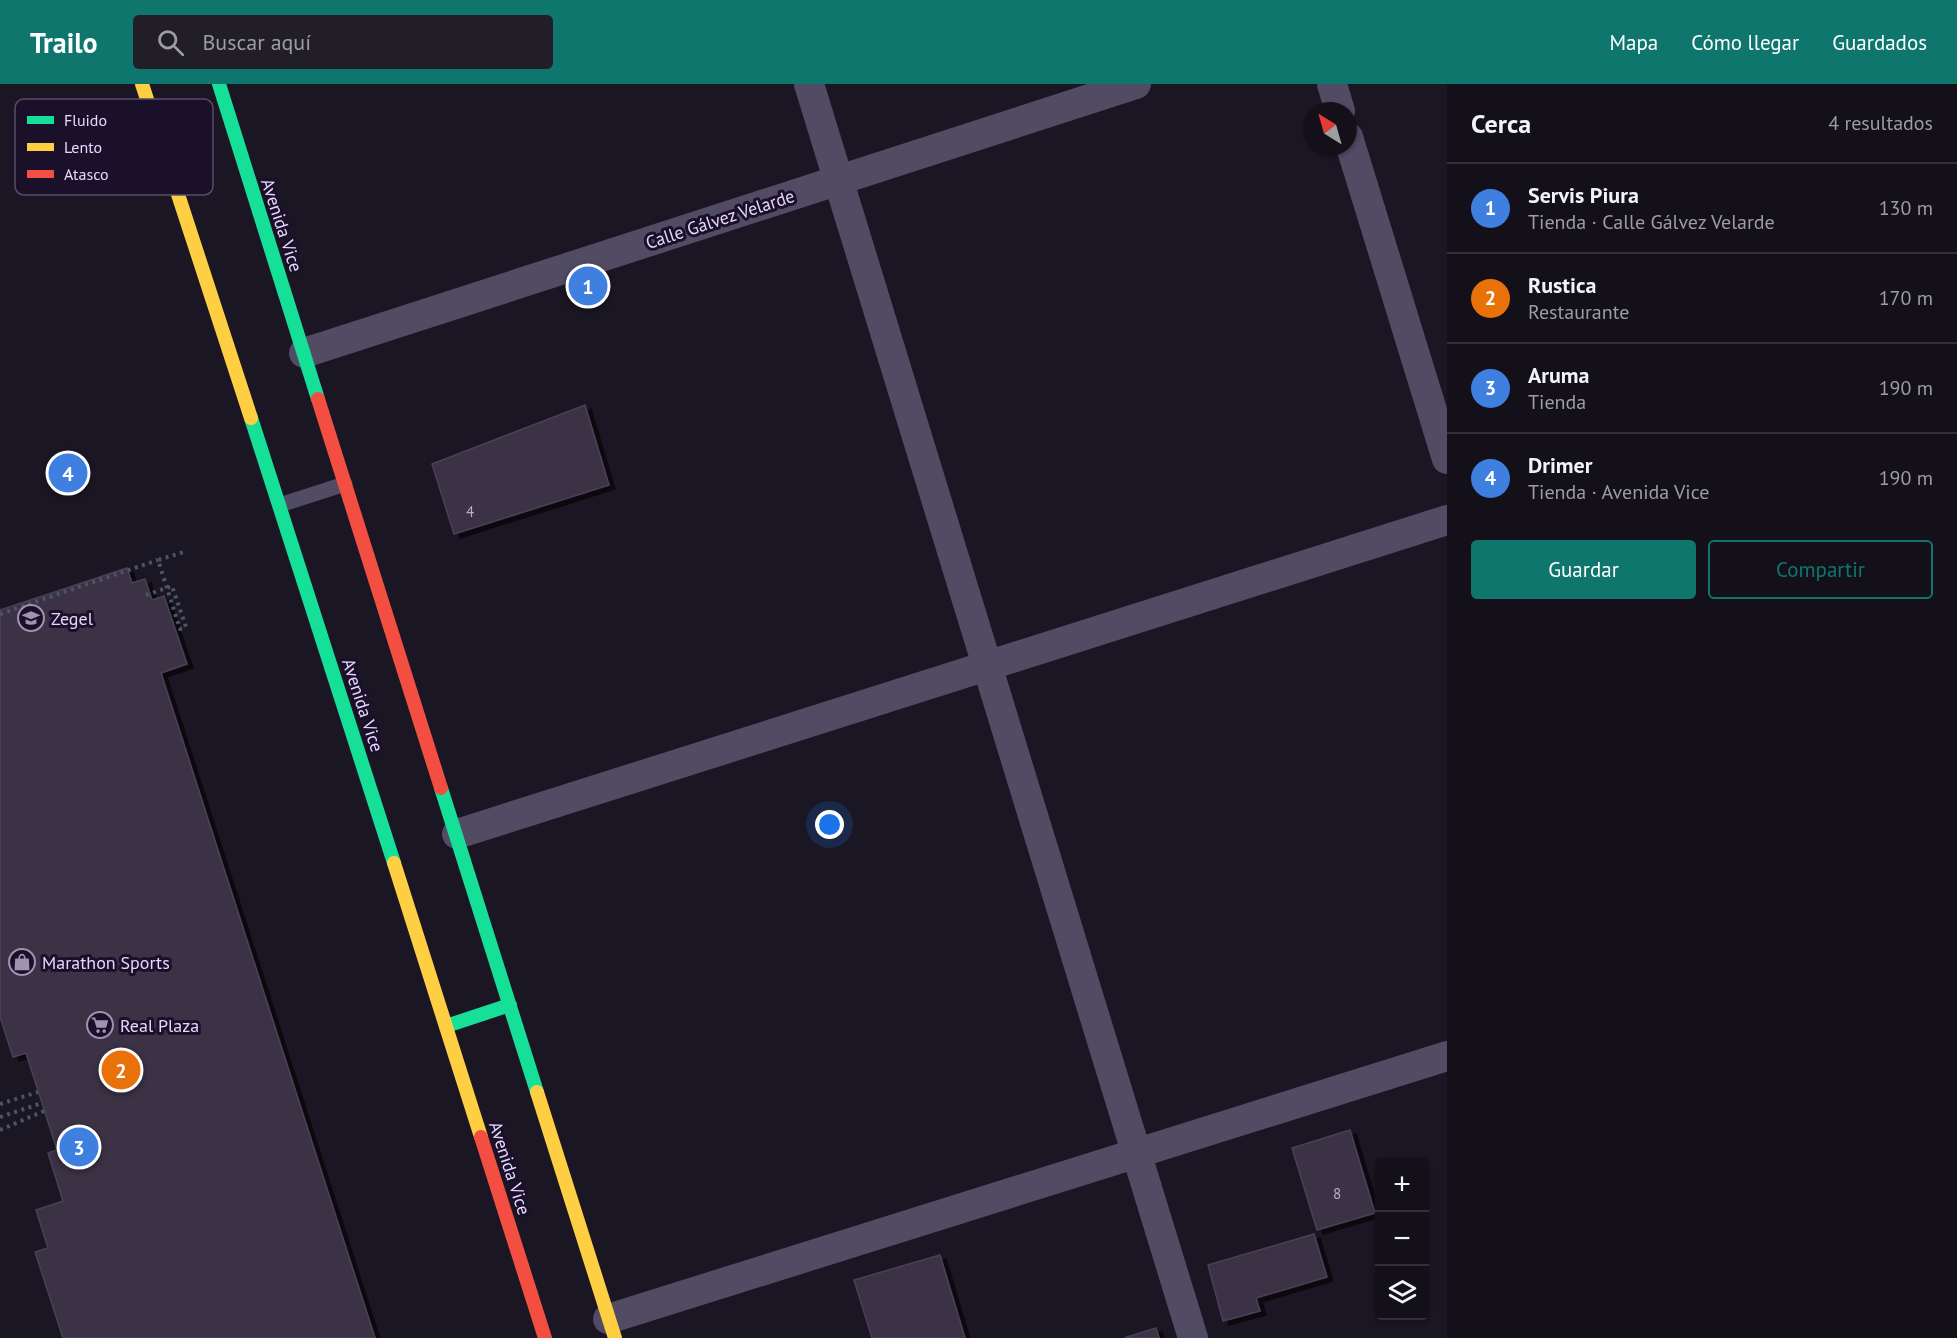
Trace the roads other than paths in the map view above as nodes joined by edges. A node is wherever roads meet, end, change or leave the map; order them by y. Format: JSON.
{"nodes":[{"id":1,"x":142,"y":84,"type":"edge"},
{"id":2,"x":219,"y":84,"type":"edge"},
{"id":3,"x":809,"y":84,"type":"edge"},
{"id":4,"x":1136,"y":84,"type":"edge"},
{"id":5,"x":1332,"y":84,"type":"edge"},
{"id":6,"x":147,"y":99,"type":"edge"},
{"id":7,"x":1337,"y":102,"type":"edge"},
{"id":8,"x":1354,"y":156,"type":"edge"},
{"id":9,"x":839,"y":180,"type":"junction"},
{"id":10,"x":178,"y":195,"type":"edge"},
{"id":11,"x":304,"y":353,"type":"junction"},
{"id":12,"x":1447,"y":459,"type":"edge"},
{"id":13,"x":345,"y":484,"type":"junction"},
{"id":14,"x":280,"y":505,"type":"junction"},
{"id":15,"x":1447,"y":520,"type":"edge"},
{"id":16,"x":987,"y":666,"type":"junction"},
{"id":17,"x":457,"y":834,"type":"junction"},
{"id":18,"x":510,"y":1005,"type":"junction"},
{"id":19,"x":446,"y":1026,"type":"junction"},
{"id":20,"x":1447,"y":1056,"type":"edge"},
{"id":21,"x":1136,"y":1154,"type":"junction"},
{"id":22,"x":612,"y":1329,"type":"edge"},
{"id":23,"x":545,"y":1338,"type":"edge"},
{"id":24,"x":1193,"y":1338,"type":"edge"}],
"edges":[{"from":1,"to":6,"type":"main road","name":"Avenida Vice"},
{"from":2,"to":11,"type":"main road","name":"Avenida Vice"},
{"from":3,"to":9,"type":"street"},
{"from":4,"to":9,"type":"street","name":"Calle Gálvez Velarde"},
{"from":5,"to":7,"type":"street"},
{"from":8,"to":12,"type":"street"},
{"from":9,"to":11,"type":"street","name":"Calle Gálvez Velarde"},
{"from":9,"to":16,"type":"street"},
{"from":10,"to":14,"type":"main road","name":"Avenida Vice"},
{"from":11,"to":13,"type":"main road","name":"Avenida Vice"},
{"from":13,"to":14,"type":"lane"},
{"from":13,"to":17,"type":"main road","name":"Avenida Vice"},
{"from":14,"to":19,"type":"main road","name":"Avenida Vice"},
{"from":15,"to":16,"type":"street"},
{"from":16,"to":17,"type":"street"},
{"from":16,"to":21,"type":"street"},
{"from":17,"to":18,"type":"main road","name":"Avenida Vice"},
{"from":18,"to":19,"type":"main road"},
{"from":18,"to":22,"type":"main road","name":"Avenida Vice"},
{"from":19,"to":23,"type":"main road","name":"Avenida Vice"},
{"from":20,"to":21,"type":"street"},
{"from":21,"to":22,"type":"street"},
{"from":21,"to":24,"type":"street"}]}
